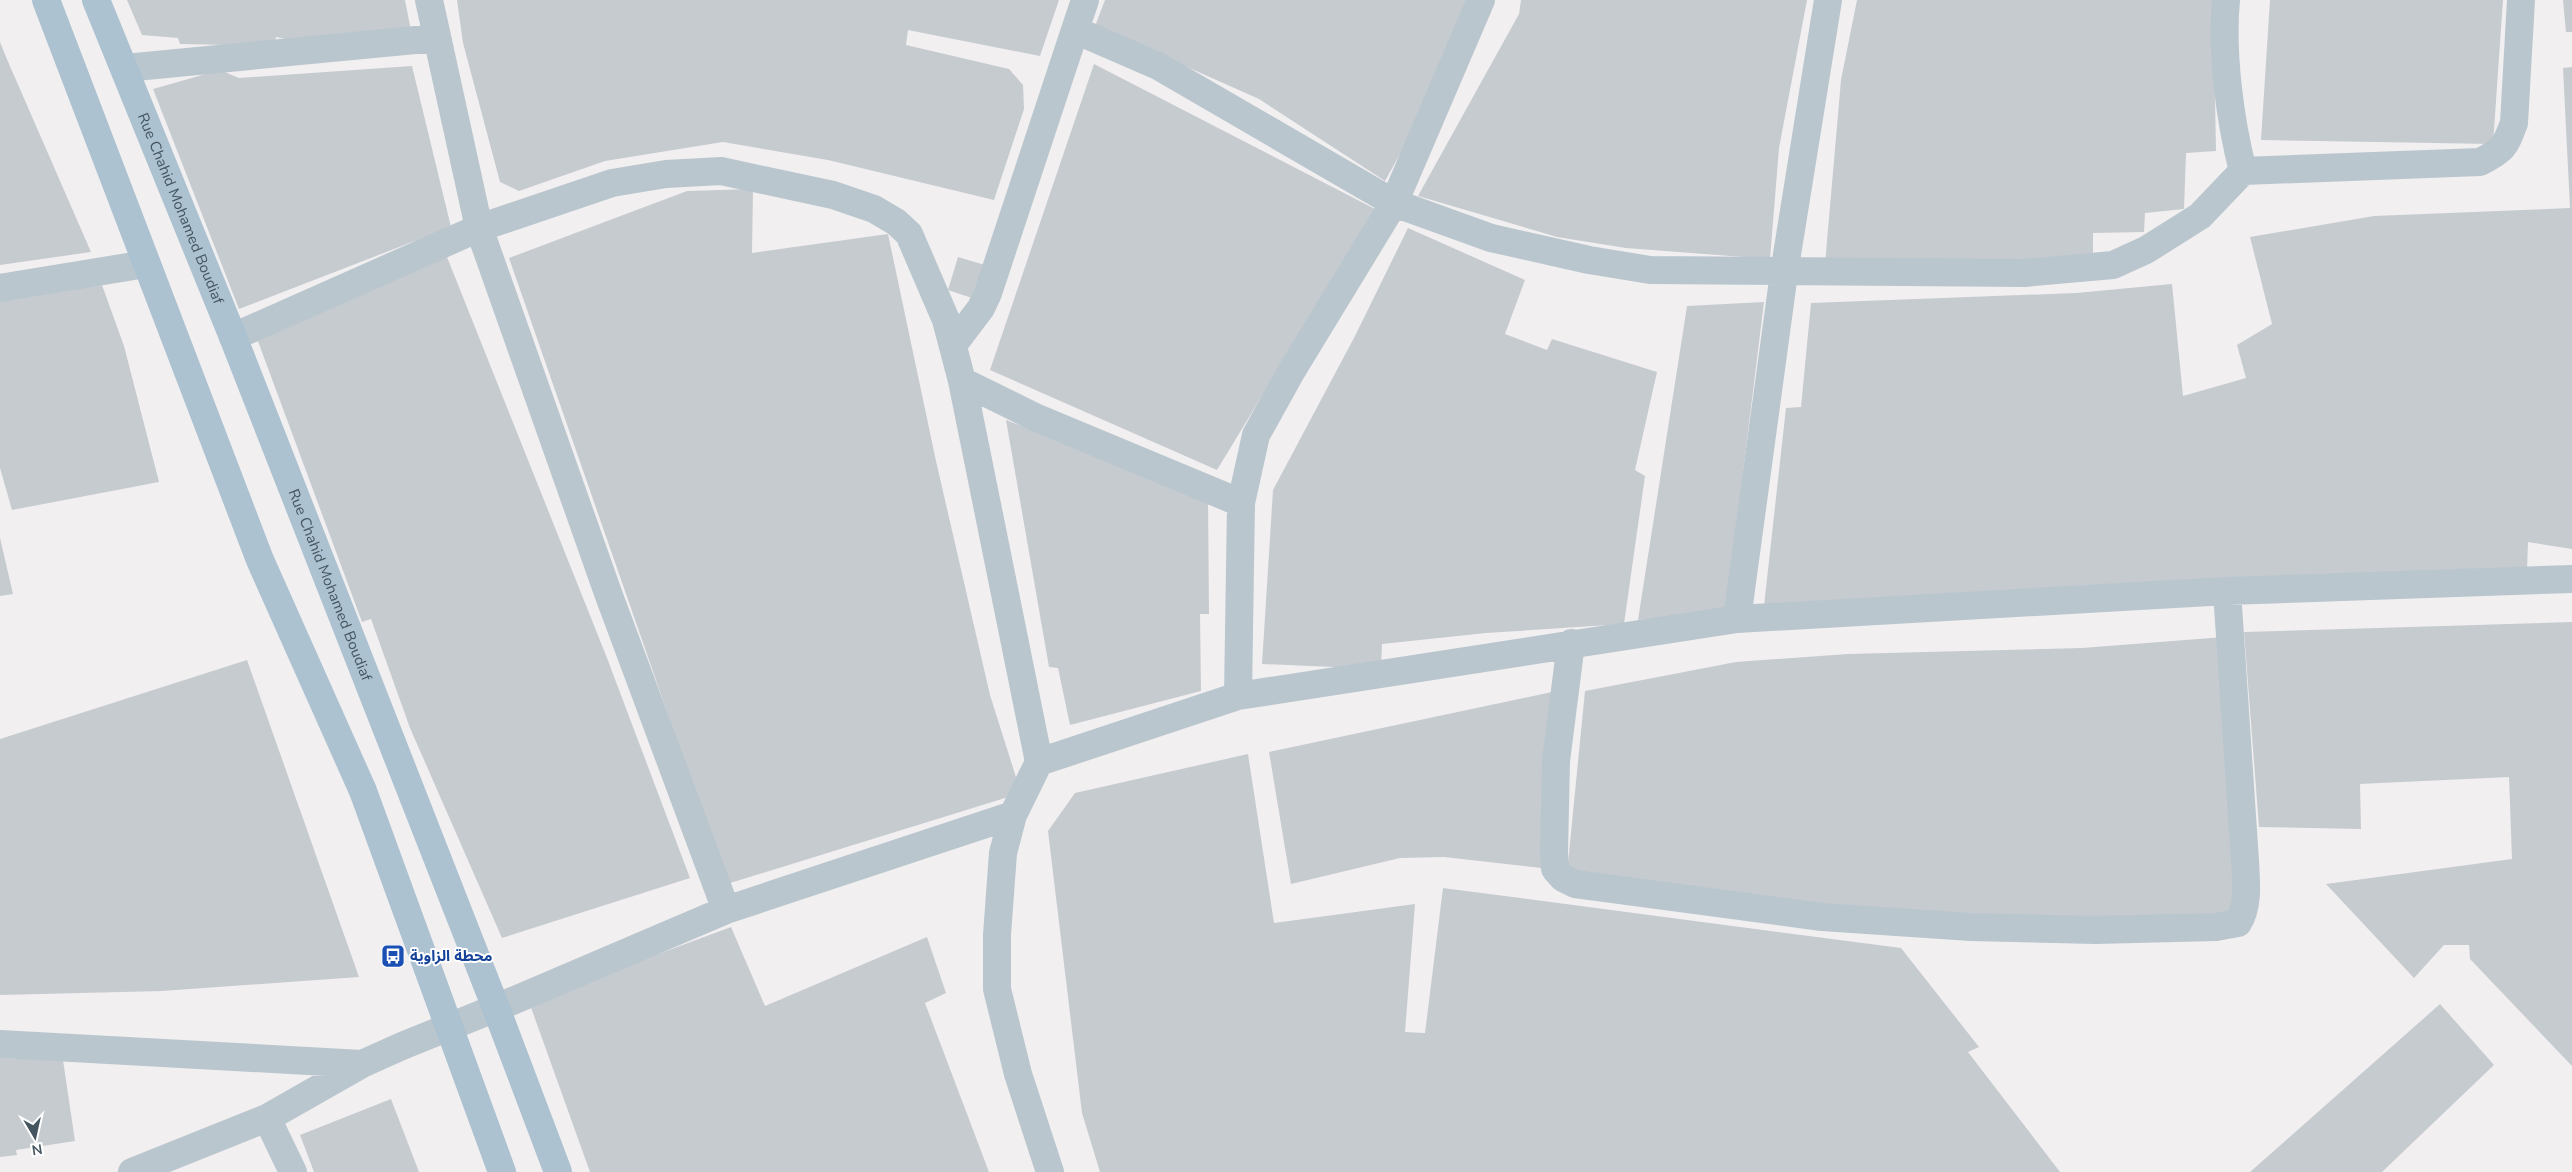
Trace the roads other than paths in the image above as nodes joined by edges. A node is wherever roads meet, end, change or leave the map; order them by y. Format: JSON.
{"nodes":[{"id":1,"x":46,"y":0,"type":"edge"},
{"id":2,"x":96,"y":0,"type":"edge"},
{"id":3,"x":429,"y":0,"type":"edge"},
{"id":4,"x":1085,"y":0,"type":"edge"},
{"id":5,"x":1481,"y":0,"type":"edge"},
{"id":6,"x":1828,"y":0,"type":"edge"},
{"id":7,"x":2226,"y":0,"type":"edge"},
{"id":8,"x":2521,"y":0,"type":"edge"},
{"id":9,"x":1075,"y":30,"type":"junction"},
{"id":10,"x":436,"y":38,"type":"junction"},
{"id":11,"x":125,"y":68,"type":"junction"},
{"id":12,"x":2243,"y":171,"type":"junction"},
{"id":13,"x":1394,"y":203,"type":"junction"},
{"id":14,"x":479,"y":228,"type":"junction"},
{"id":15,"x":146,"y":264,"type":"junction"},
{"id":16,"x":1784,"y":273,"type":"junction"},
{"id":17,"x":0,"y":288,"type":"edge"},
{"id":18,"x":232,"y":337,"type":"junction"},
{"id":19,"x":953,"y":345,"type":"junction"},
{"id":20,"x":962,"y":381,"type":"junction"},
{"id":21,"x":1241,"y":503,"type":"junction"},
{"id":22,"x":2572,"y":579,"type":"edge"},
{"id":23,"x":2227,"y":592,"type":"junction"},
{"id":24,"x":1736,"y":619,"type":"junction"},
{"id":25,"x":1571,"y":643,"type":"junction"},
{"id":26,"x":1238,"y":696,"type":"junction"},
{"id":27,"x":1039,"y":762,"type":"junction"},
{"id":28,"x":1013,"y":815,"type":"junction"},
{"id":29,"x":726,"y":910,"type":"junction"},
{"id":30,"x":496,"y":1008,"type":"junction"},
{"id":31,"x":449,"y":1028,"type":"junction"},
{"id":32,"x":0,"y":1044,"type":"edge"},
{"id":33,"x":362,"y":1064,"type":"junction"},
{"id":34,"x":267,"y":1118,"type":"junction"},
{"id":35,"x":132,"y":1172,"type":"edge"},
{"id":36,"x":293,"y":1172,"type":"edge"},
{"id":37,"x":502,"y":1172,"type":"edge"},
{"id":38,"x":558,"y":1172,"type":"edge"},
{"id":39,"x":1050,"y":1172,"type":"edge"}],
"edges":[{"from":1,"to":15,"type":"main road"},
{"from":2,"to":11,"type":"main road","name":"Rue Chahid Mohamed Boudiaf"},
{"from":3,"to":10,"type":"street"},
{"from":4,"to":9,"type":"street"},
{"from":5,"to":13,"type":"street"},
{"from":6,"to":16,"type":"street"},
{"from":7,"to":12,"type":"street"},
{"from":8,"to":12,"type":"street"},
{"from":9,"to":13,"type":"street"},
{"from":9,"to":19,"type":"street"},
{"from":10,"to":11,"type":"street"},
{"from":10,"to":14,"type":"street"},
{"from":11,"to":18,"type":"main road","name":"Rue Chahid Mohamed Boudiaf"},
{"from":12,"to":16,"type":"street"},
{"from":13,"to":16,"type":"street"},
{"from":13,"to":21,"type":"street"},
{"from":14,"to":18,"type":"street"},
{"from":14,"to":19,"type":"street"},
{"from":14,"to":29,"type":"street"},
{"from":15,"to":17,"type":"street"},
{"from":15,"to":31,"type":"main road"},
{"from":16,"to":24,"type":"street"},
{"from":18,"to":30,"type":"main road","name":"Rue Chahid Mohamed Boudiaf"},
{"from":19,"to":20,"type":"street"},
{"from":20,"to":21,"type":"street"},
{"from":20,"to":27,"type":"street"},
{"from":21,"to":26,"type":"street"},
{"from":22,"to":23,"type":"street"},
{"from":23,"to":24,"type":"street"},
{"from":23,"to":25,"type":"street"},
{"from":24,"to":25,"type":"street"},
{"from":25,"to":26,"type":"street"},
{"from":26,"to":27,"type":"street"},
{"from":27,"to":28,"type":"street"},
{"from":28,"to":29,"type":"street"},
{"from":28,"to":39,"type":"street"},
{"from":29,"to":30,"type":"street"},
{"from":30,"to":31,"type":"street"},
{"from":30,"to":38,"type":"main road","name":"Rue Chahid Mohamed Boudiaf"},
{"from":31,"to":33,"type":"street"},
{"from":31,"to":37,"type":"main road"},
{"from":32,"to":33,"type":"street"},
{"from":33,"to":34,"type":"street"},
{"from":34,"to":35,"type":"street"},
{"from":34,"to":36,"type":"street"}]}
